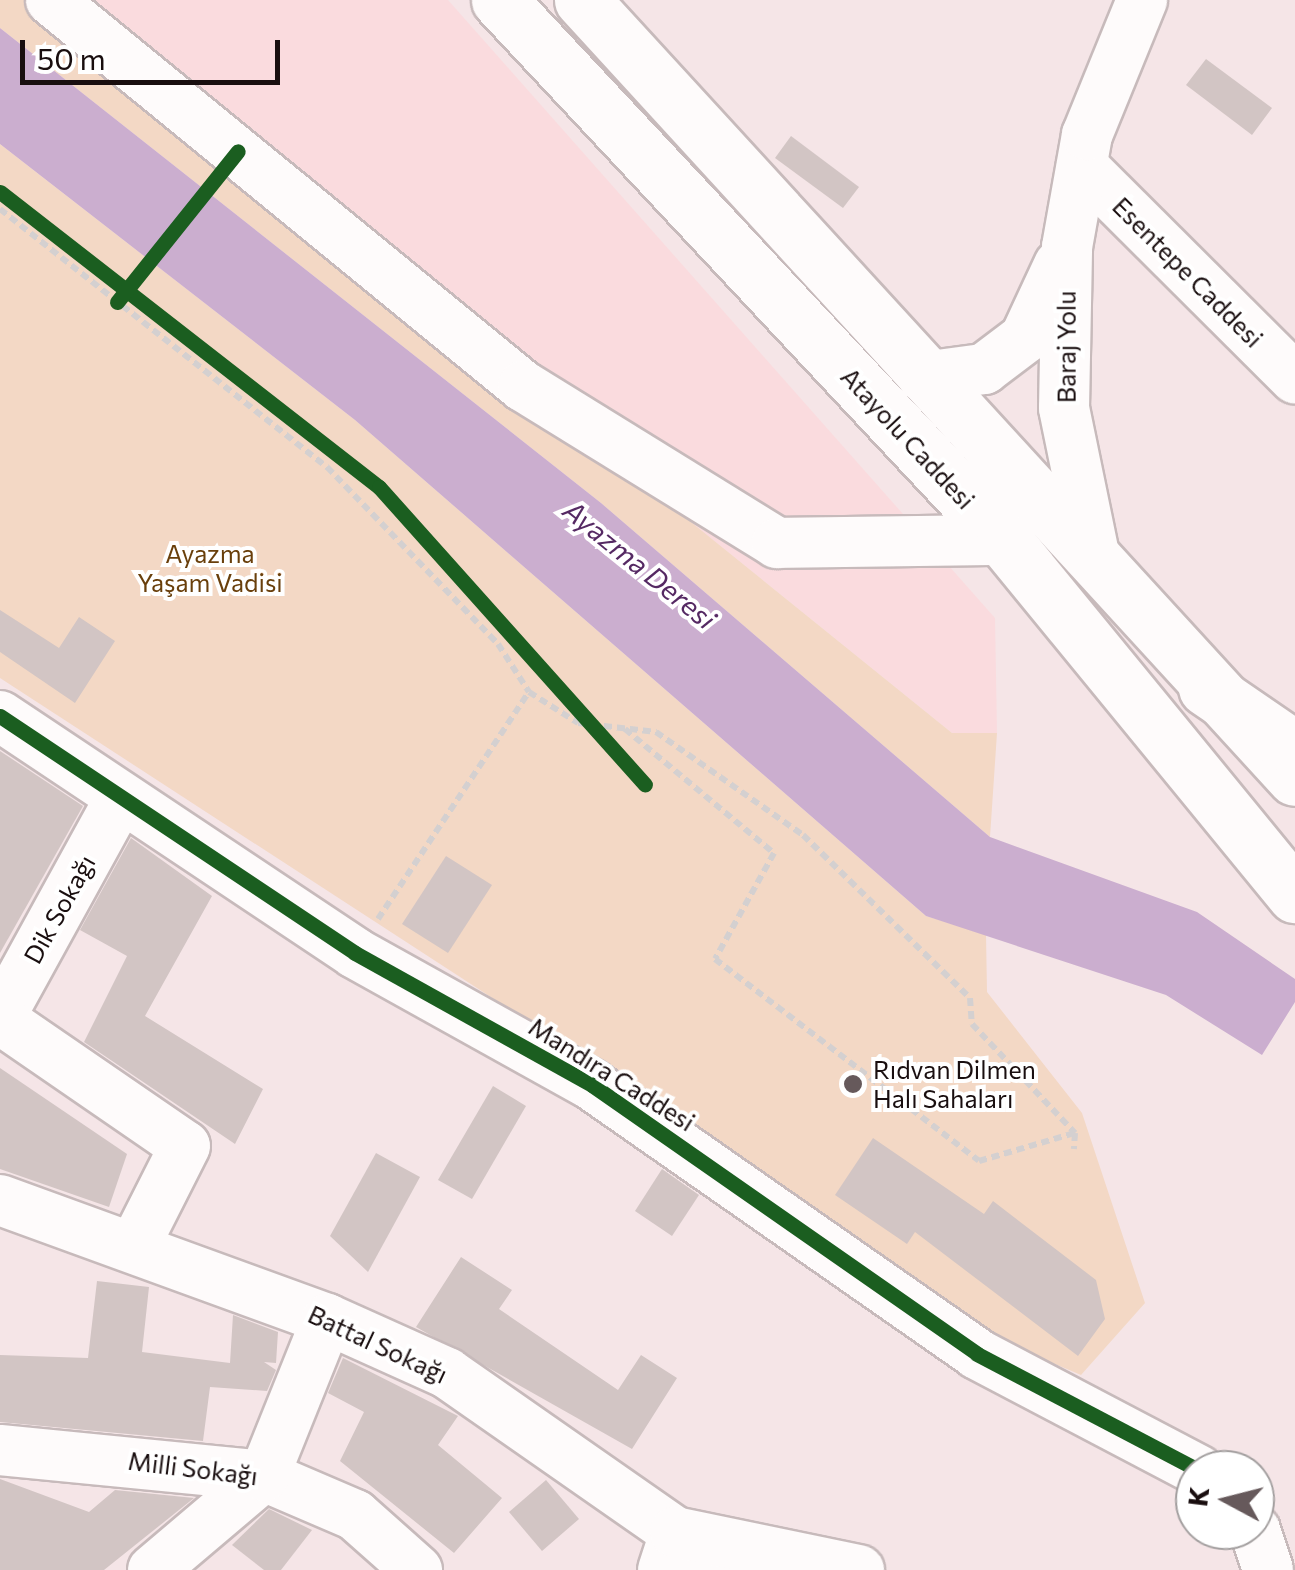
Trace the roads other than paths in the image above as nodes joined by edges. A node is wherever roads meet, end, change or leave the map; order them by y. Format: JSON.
{"nodes":[{"id":1,"x":51,"y":0,"type":"edge"},
{"id":2,"x":499,"y":0,"type":"edge"},
{"id":3,"x":582,"y":0,"type":"edge"},
{"id":4,"x":1142,"y":0,"type":"edge"},
{"id":5,"x":1082,"y":166,"type":"junction"},
{"id":6,"x":1067,"y":247,"type":"junction"},
{"id":7,"x":923,"y":377,"type":"junction"},
{"id":8,"x":1295,"y":378,"type":"edge"},
{"id":9,"x":1004,"y":540,"type":"junction"},
{"id":10,"x":1096,"y":564,"type":"junction"},
{"id":11,"x":1206,"y":688,"type":"junction"},
{"id":12,"x":0,"y":716,"type":"edge"},
{"id":13,"x":1295,"y":749,"type":"edge"},
{"id":14,"x":1295,"y":778,"type":"edge"},
{"id":15,"x":118,"y":802,"type":"junction"},
{"id":16,"x":1295,"y":895,"type":"edge"},
{"id":17,"x":0,"y":1018,"type":"edge"},
{"id":18,"x":0,"y":1200,"type":"edge"},
{"id":19,"x":136,"y":1245,"type":"junction"},
{"id":20,"x":327,"y":1318,"type":"junction"},
{"id":21,"x":0,"y":1450,"type":"edge"},
{"id":22,"x":1175,"y":1458,"type":"edge"},
{"id":23,"x":264,"y":1476,"type":"junction"},
{"id":24,"x":669,"y":1551,"type":"edge"},
{"id":25,"x":154,"y":1570,"type":"edge"},
{"id":26,"x":417,"y":1570,"type":"edge"},
{"id":27,"x":712,"y":1570,"type":"edge"},
{"id":28,"x":859,"y":1570,"type":"edge"}],
"edges":[{"from":1,"to":9,"type":"street"},
{"from":2,"to":9,"type":"main road","name":"Atayolu Caddesi"},
{"from":3,"to":7,"type":"main road","name":"Atayolu Caddesi"},
{"from":4,"to":5,"type":"street","name":"Baraj Yolu"},
{"from":5,"to":6,"type":"street","name":"Baraj Yolu"},
{"from":5,"to":8,"type":"street","name":"Esentepe Caddesi"},
{"from":6,"to":7,"type":"street","name":"Baraj Yolu"},
{"from":6,"to":10,"type":"street","name":"Baraj Yolu"},
{"from":7,"to":10,"type":"main road","name":"Atayolu Caddesi"},
{"from":9,"to":16,"type":"main road","name":"Atayolu Caddesi"},
{"from":10,"to":11,"type":"main road","name":"Atayolu Caddesi"},
{"from":11,"to":13,"type":"main road"},
{"from":11,"to":14,"type":"main road","name":"Atayolu Caddesi"},
{"from":12,"to":15,"type":"street","name":"Mandıra Caddesi"},
{"from":15,"to":17,"type":"street","name":"Dik Sokağı"},
{"from":15,"to":22,"type":"street","name":"Mandıra Caddesi"},
{"from":17,"to":19,"type":"street"},
{"from":18,"to":19,"type":"street","name":"Battal Sokağı"},
{"from":19,"to":20,"type":"street","name":"Battal Sokağı"},
{"from":20,"to":23,"type":"street"},
{"from":20,"to":24,"type":"street","name":"Battal Sokağı"},
{"from":21,"to":23,"type":"street","name":"Milli Sokağı"},
{"from":23,"to":25,"type":"street"},
{"from":23,"to":26,"type":"street","name":"Milli Sokağı"},
{"from":24,"to":27,"type":"street","name":"Battal Sokağı"},
{"from":24,"to":28,"type":"street"}]}
